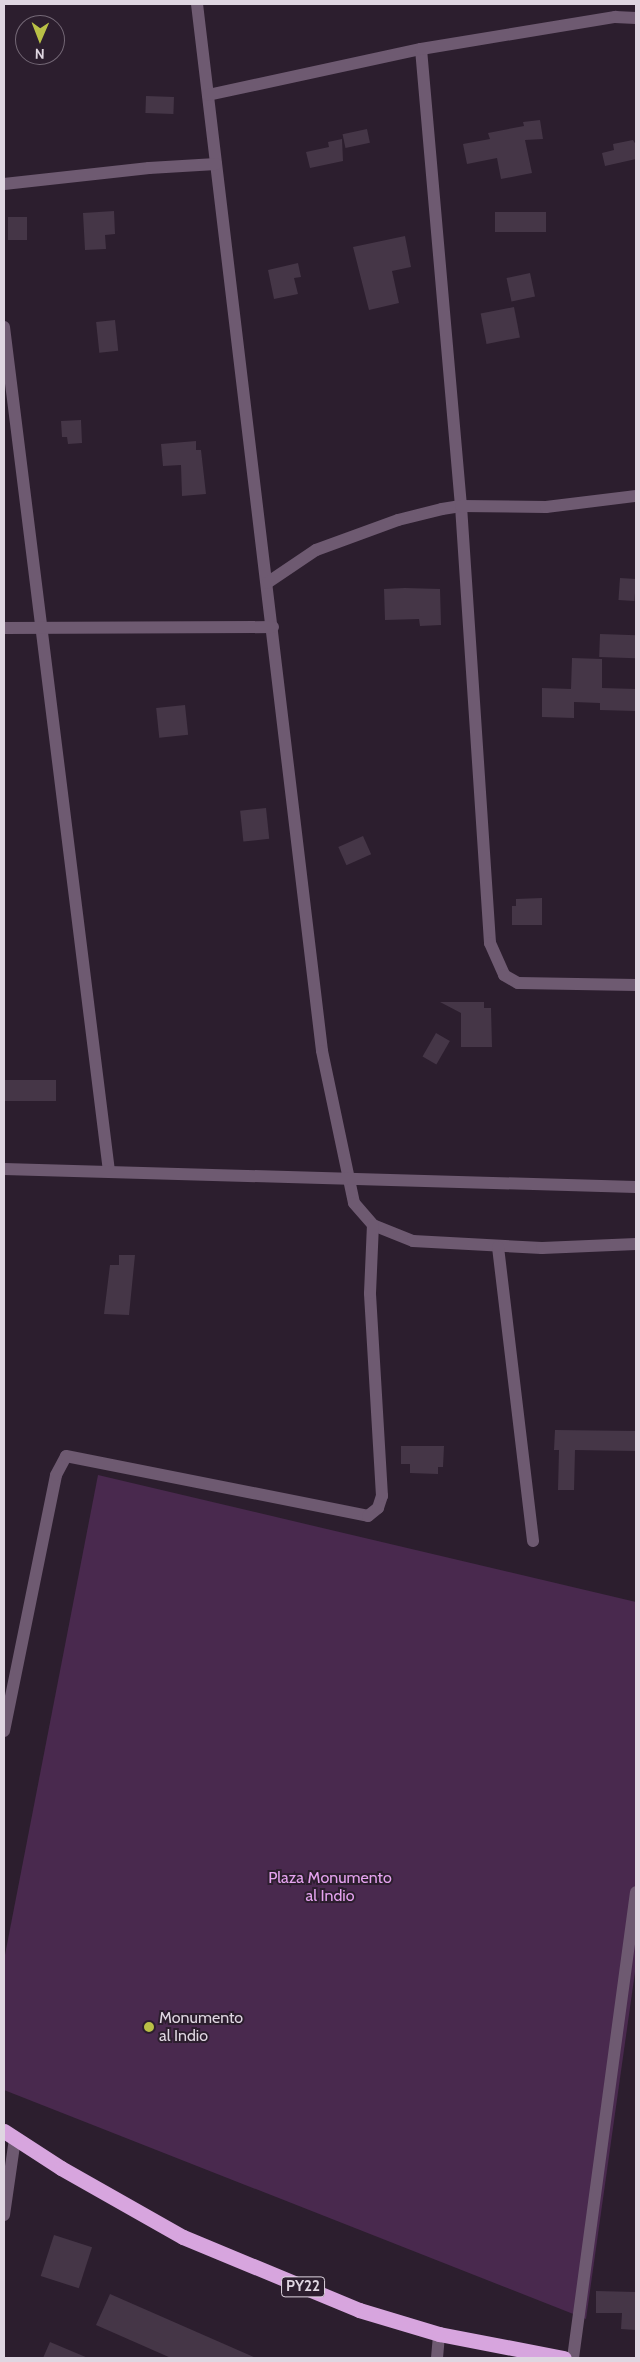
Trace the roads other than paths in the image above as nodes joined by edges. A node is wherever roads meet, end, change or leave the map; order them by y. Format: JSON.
{"nodes":[{"id":1,"x":197,"y":4,"type":"edge"},
{"id":2,"x":636,"y":18,"type":"edge"},
{"id":3,"x":421,"y":49,"type":"junction"},
{"id":4,"x":208,"y":95,"type":"junction"},
{"id":5,"x":216,"y":164,"type":"junction"},
{"id":6,"x":4,"y":184,"type":"edge"},
{"id":7,"x":4,"y":327,"type":"edge"},
{"id":8,"x":636,"y":496,"type":"edge"},
{"id":9,"x":462,"y":506,"type":"junction"},
{"id":10,"x":267,"y":583,"type":"junction"},
{"id":11,"x":272,"y":627,"type":"junction"},
{"id":12,"x":4,"y":628,"type":"edge"},
{"id":13,"x":42,"y":628,"type":"junction"},
{"id":14,"x":636,"y":985,"type":"edge"},
{"id":15,"x":4,"y":1169,"type":"edge"},
{"id":16,"x":109,"y":1170,"type":"junction"},
{"id":17,"x":351,"y":1181,"type":"junction"},
{"id":18,"x":636,"y":1187,"type":"edge"},
{"id":19,"x":373,"y":1226,"type":"junction"},
{"id":20,"x":636,"y":1244,"type":"edge"},
{"id":21,"x":498,"y":1247,"type":"junction"},
{"id":22,"x":533,"y":1541,"type":"dead end"},
{"id":23,"x":4,"y":1731,"type":"edge"},
{"id":24,"x":636,"y":1892,"type":"edge"},
{"id":25,"x":9,"y":2135,"type":"edge"},
{"id":26,"x":4,"y":2215,"type":"edge"},
{"id":27,"x":439,"y":2334,"type":"junction"},
{"id":28,"x":436,"y":2358,"type":"edge"},
{"id":29,"x":564,"y":2358,"type":"edge"},
{"id":30,"x":573,"y":2358,"type":"edge"}],
"edges":[{"from":1,"to":4,"type":"street"},
{"from":2,"to":3,"type":"street"},
{"from":3,"to":4,"type":"street"},
{"from":3,"to":9,"type":"street"},
{"from":4,"to":5,"type":"street"},
{"from":5,"to":6,"type":"street"},
{"from":5,"to":10,"type":"street"},
{"from":7,"to":13,"type":"street"},
{"from":8,"to":9,"type":"street"},
{"from":9,"to":10,"type":"street"},
{"from":9,"to":14,"type":"street"},
{"from":10,"to":11,"type":"street"},
{"from":11,"to":13,"type":"street"},
{"from":11,"to":17,"type":"street"},
{"from":12,"to":13,"type":"street"},
{"from":13,"to":16,"type":"street"},
{"from":15,"to":16,"type":"street"},
{"from":16,"to":17,"type":"street"},
{"from":17,"to":18,"type":"street"},
{"from":17,"to":19,"type":"street"},
{"from":19,"to":21,"type":"street"},
{"from":19,"to":23,"type":"street"},
{"from":20,"to":21,"type":"street"},
{"from":21,"to":22,"type":"street"},
{"from":24,"to":30,"type":"street"},
{"from":25,"to":26,"type":"street"},
{"from":25,"to":27,"type":"highway","number":"PY22"},
{"from":27,"to":28,"type":"street"},
{"from":27,"to":29,"type":"highway","number":"PY22"}]}
